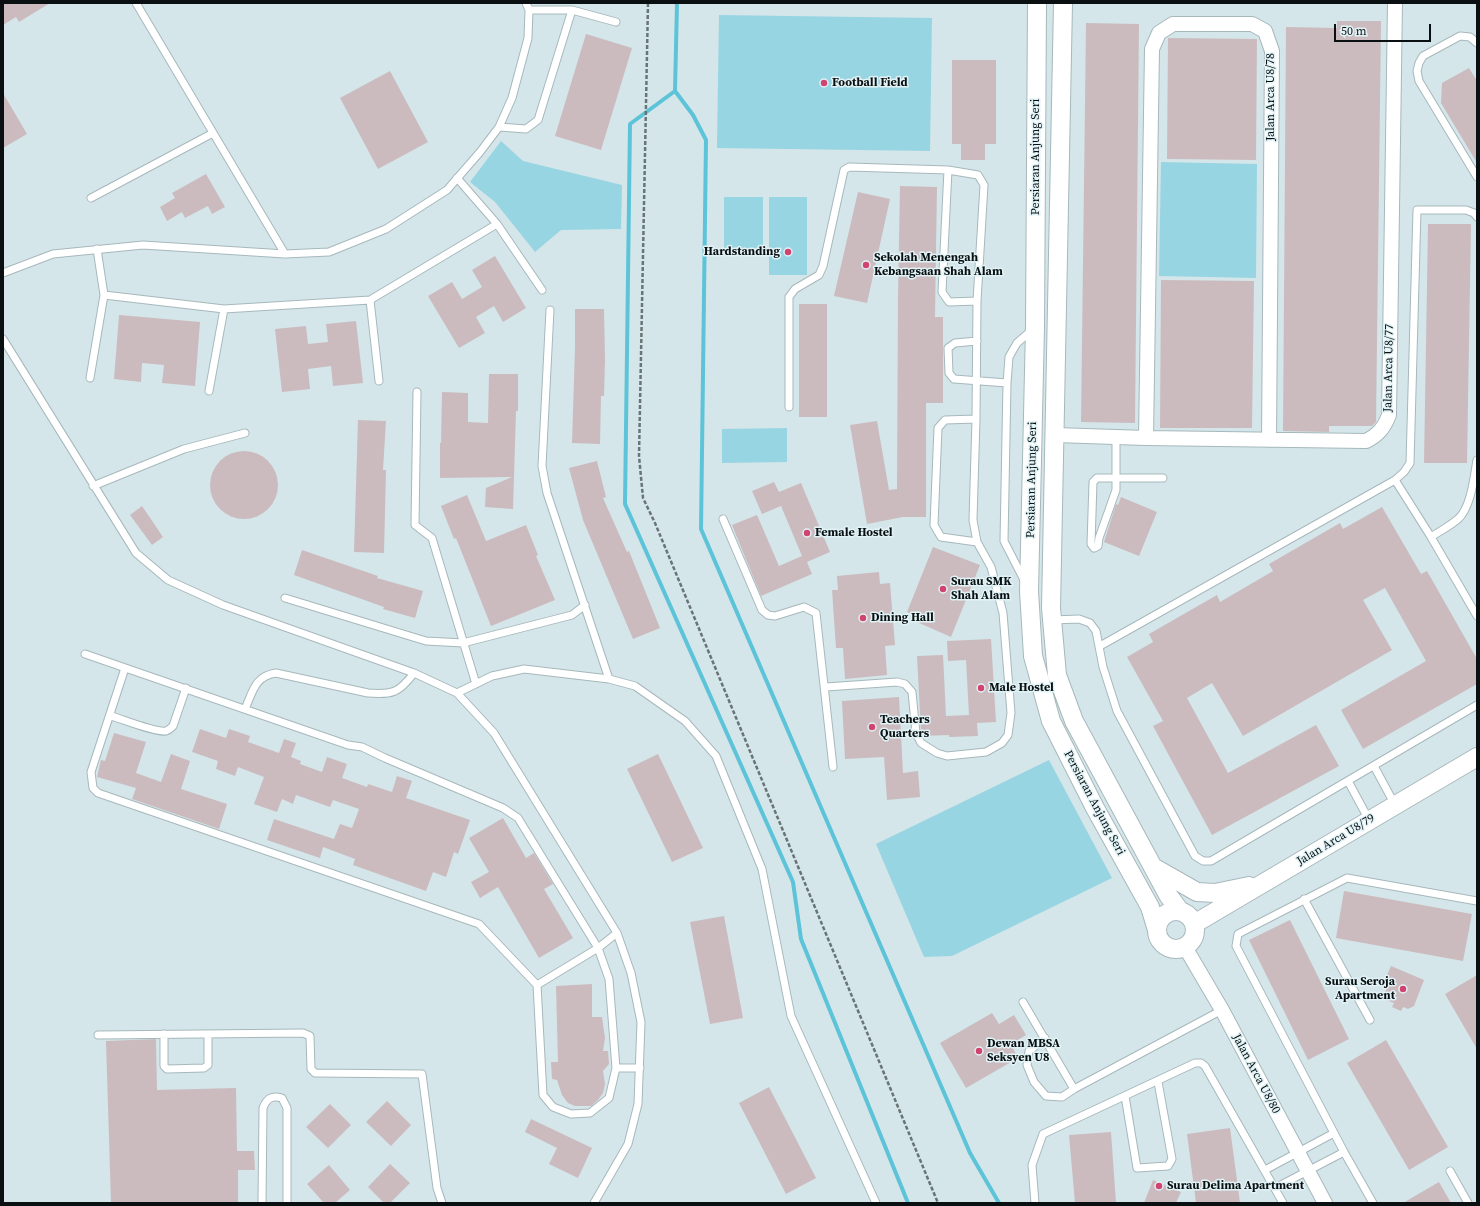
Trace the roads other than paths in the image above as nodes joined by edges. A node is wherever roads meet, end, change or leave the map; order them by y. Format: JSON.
{"nodes":[{"id":1,"x":136,"y":3,"type":"edge"},
{"id":2,"x":1037,"y":3,"type":"edge"},
{"id":3,"x":1063,"y":3,"type":"edge"},
{"id":4,"x":1395,"y":3,"type":"edge"},
{"id":5,"x":527,"y":7,"type":"edge"},
{"id":6,"x":572,"y":10,"type":"junction"},
{"id":7,"x":616,"y":22,"type":"dead end"},
{"id":8,"x":1477,"y":43,"type":"edge"},
{"id":9,"x":499,"y":127,"type":"junction"},
{"id":10,"x":213,"y":133,"type":"junction"},
{"id":11,"x":948,"y":170,"type":"junction"},
{"id":12,"x":1477,"y":177,"type":"edge"},
{"id":13,"x":457,"y":178,"type":"junction"},
{"id":14,"x":91,"y":198,"type":"dead end"},
{"id":15,"x":1477,"y":217,"type":"edge"},
{"id":16,"x":497,"y":224,"type":"junction"},
{"id":17,"x":97,"y":249,"type":"junction"},
{"id":18,"x":285,"y":254,"type":"junction"},
{"id":19,"x":3,"y":273,"type":"edge"},
{"id":20,"x":542,"y":290,"type":"dead end"},
{"id":21,"x":104,"y":295,"type":"junction"},
{"id":22,"x":370,"y":300,"type":"junction"},
{"id":23,"x":977,"y":302,"type":"junction"},
{"id":24,"x":224,"y":309,"type":"junction"},
{"id":25,"x":550,"y":310,"type":"dead end"},
{"id":26,"x":1035,"y":327,"type":"junction"},
{"id":27,"x":3,"y":339,"type":"edge"},
{"id":28,"x":977,"y":341,"type":"junction"},
{"id":29,"x":90,"y":378,"type":"dead end"},
{"id":30,"x":379,"y":381,"type":"dead end"},
{"id":31,"x":976,"y":381,"type":"junction"},
{"id":32,"x":1007,"y":384,"type":"junction"},
{"id":33,"x":209,"y":391,"type":"dead end"},
{"id":34,"x":418,"y":392,"type":"dead end"},
{"id":35,"x":789,"y":407,"type":"dead end"},
{"id":36,"x":976,"y":419,"type":"junction"},
{"id":37,"x":245,"y":433,"type":"dead end"},
{"id":38,"x":1055,"y":436,"type":"junction"},
{"id":39,"x":1116,"y":437,"type":"junction"},
{"id":40,"x":1146,"y":438,"type":"junction"},
{"id":41,"x":1269,"y":440,"type":"junction"},
{"id":42,"x":1477,"y":460,"type":"edge"},
{"id":43,"x":1116,"y":478,"type":"junction"},
{"id":44,"x":1163,"y":478,"type":"dead end"},
{"id":45,"x":1395,"y":480,"type":"junction"},
{"id":46,"x":93,"y":486,"type":"junction"},
{"id":47,"x":723,"y":519,"type":"dead end"},
{"id":48,"x":1431,"y":537,"type":"junction"},
{"id":49,"x":977,"y":542,"type":"junction"},
{"id":50,"x":1029,"y":591,"type":"junction"},
{"id":51,"x":285,"y":598,"type":"dead end"},
{"id":52,"x":584,"y":605,"type":"junction"},
{"id":53,"x":1477,"y":616,"type":"edge"},
{"id":54,"x":1052,"y":620,"type":"junction"},
{"id":55,"x":463,"y":643,"type":"junction"},
{"id":56,"x":1100,"y":646,"type":"junction"},
{"id":57,"x":85,"y":654,"type":"dead end"},
{"id":58,"x":125,"y":668,"type":"junction"},
{"id":59,"x":414,"y":673,"type":"junction"},
{"id":60,"x":609,"y":679,"type":"junction"},
{"id":61,"x":476,"y":684,"type":"junction"},
{"id":62,"x":826,"y":687,"type":"junction"},
{"id":63,"x":186,"y":688,"type":"junction"},
{"id":64,"x":457,"y":693,"type":"junction"},
{"id":65,"x":1477,"y":705,"type":"edge"},
{"id":66,"x":245,"y":709,"type":"junction"},
{"id":67,"x":110,"y":716,"type":"junction"},
{"id":68,"x":1477,"y":757,"type":"edge"},
{"id":69,"x":1374,"y":766,"type":"junction"},
{"id":70,"x":833,"y":767,"type":"dead end"},
{"id":71,"x":1348,"y":781,"type":"junction"},
{"id":72,"x":1395,"y":805,"type":"junction"},
{"id":73,"x":1370,"y":820,"type":"junction"},
{"id":74,"x":1153,"y":867,"type":"junction"},
{"id":75,"x":1263,"y":883,"type":"junction"},
{"id":76,"x":1304,"y":899,"type":"junction"},
{"id":77,"x":1477,"y":900,"type":"edge"},
{"id":78,"x":1180,"y":911,"type":"junction"},
{"id":79,"x":1194,"y":924,"type":"junction"},
{"id":80,"x":1157,"y":930,"type":"junction"},
{"id":81,"x":616,"y":933,"type":"junction"},
{"id":82,"x":1185,"y":947,"type":"junction"},
{"id":83,"x":598,"y":948,"type":"junction"},
{"id":84,"x":537,"y":985,"type":"junction"},
{"id":85,"x":1023,"y":1002,"type":"dead end"},
{"id":86,"x":1222,"y":1010,"type":"junction"},
{"id":87,"x":1370,"y":1020,"type":"dead end"},
{"id":88,"x":164,"y":1034,"type":"junction"},
{"id":89,"x":208,"y":1034,"type":"junction"},
{"id":90,"x":98,"y":1035,"type":"dead end"},
{"id":91,"x":1044,"y":1038,"type":"junction"},
{"id":92,"x":616,"y":1068,"type":"junction"},
{"id":93,"x":640,"y":1068,"type":"junction"},
{"id":94,"x":1158,"y":1082,"type":"junction"},
{"id":95,"x":1074,"y":1089,"type":"junction"},
{"id":96,"x":1125,"y":1096,"type":"junction"},
{"id":97,"x":1334,"y":1133,"type":"junction"},
{"id":98,"x":1298,"y":1152,"type":"junction"},
{"id":99,"x":1344,"y":1152,"type":"junction"},
{"id":100,"x":1265,"y":1170,"type":"junction"},
{"id":101,"x":1309,"y":1171,"type":"junction"},
{"id":102,"x":1450,"y":1171,"type":"dead end"},
{"id":103,"x":1275,"y":1188,"type":"junction"},
{"id":104,"x":262,"y":1203,"type":"edge"},
{"id":105,"x":287,"y":1203,"type":"edge"},
{"id":106,"x":442,"y":1203,"type":"edge"},
{"id":107,"x":594,"y":1203,"type":"edge"},
{"id":108,"x":876,"y":1203,"type":"edge"},
{"id":109,"x":1035,"y":1203,"type":"edge"},
{"id":110,"x":1282,"y":1203,"type":"edge"},
{"id":111,"x":1325,"y":1203,"type":"edge"},
{"id":112,"x":1373,"y":1203,"type":"edge"},
{"id":113,"x":1468,"y":1203,"type":"edge"}],
"edges":[{"from":1,"to":10,"type":"lane"},
{"from":2,"to":26,"type":"street","name":"Persiaran Anjung Seri"},
{"from":3,"to":38,"type":"street","name":"Persiaran Anjung Seri"},
{"from":4,"to":41,"type":"street","name":"Jalan Arca U8/77"},
{"from":5,"to":6,"type":"lane"},
{"from":5,"to":9,"type":"lane"},
{"from":6,"to":7,"type":"lane"},
{"from":6,"to":9,"type":"lane"},
{"from":8,"to":12,"type":"lane"},
{"from":9,"to":13,"type":"lane"},
{"from":10,"to":14,"type":"lane"},
{"from":10,"to":18,"type":"lane"},
{"from":11,"to":23,"type":"lane"},
{"from":11,"to":23,"type":"lane"},
{"from":11,"to":35,"type":"lane"},
{"from":13,"to":16,"type":"lane"},
{"from":13,"to":18,"type":"lane"},
{"from":15,"to":45,"type":"lane"},
{"from":16,"to":20,"type":"lane"},
{"from":16,"to":22,"type":"lane"},
{"from":17,"to":18,"type":"lane"},
{"from":17,"to":19,"type":"lane"},
{"from":17,"to":21,"type":"lane"},
{"from":21,"to":24,"type":"lane"},
{"from":21,"to":29,"type":"lane"},
{"from":22,"to":24,"type":"lane"},
{"from":22,"to":30,"type":"lane"},
{"from":23,"to":28,"type":"lane"},
{"from":24,"to":33,"type":"lane"},
{"from":25,"to":52,"type":"lane"},
{"from":26,"to":32,"type":"lane"},
{"from":26,"to":50,"type":"street","name":"Persiaran Anjung Seri"},
{"from":27,"to":46,"type":"lane"},
{"from":28,"to":31,"type":"lane"},
{"from":28,"to":31,"type":"lane"},
{"from":31,"to":32,"type":"lane"},
{"from":31,"to":36,"type":"lane"},
{"from":32,"to":50,"type":"lane"},
{"from":34,"to":55,"type":"lane"},
{"from":36,"to":49,"type":"lane"},
{"from":36,"to":49,"type":"lane"},
{"from":37,"to":46,"type":"lane"},
{"from":38,"to":39,"type":"street","name":"Jalan Arca U8/77"},
{"from":38,"to":54,"type":"street","name":"Persiaran Anjung Seri"},
{"from":39,"to":40,"type":"street","name":"Jalan Arca U8/77"},
{"from":39,"to":43,"type":"lane"},
{"from":40,"to":41,"type":"street","name":"Jalan Arca U8/77"},
{"from":40,"to":41,"type":"street","name":"Jalan Arca U8/78"},
{"from":42,"to":48,"type":"lane"},
{"from":43,"to":43,"type":"lane"},
{"from":43,"to":44,"type":"lane"},
{"from":45,"to":48,"type":"lane"},
{"from":45,"to":56,"type":"lane"},
{"from":46,"to":59,"type":"lane"},
{"from":47,"to":62,"type":"lane"},
{"from":48,"to":53,"type":"lane"},
{"from":49,"to":62,"type":"lane"},
{"from":50,"to":80,"type":"street","name":"Persiaran Anjung Seri"},
{"from":51,"to":55,"type":"lane"},
{"from":52,"to":55,"type":"lane"},
{"from":52,"to":60,"type":"lane"},
{"from":54,"to":56,"type":"lane"},
{"from":54,"to":74,"type":"street","name":"Persiaran Anjung Seri"},
{"from":55,"to":61,"type":"lane"},
{"from":56,"to":71,"type":"lane"},
{"from":57,"to":58,"type":"lane"},
{"from":58,"to":63,"type":"lane"},
{"from":58,"to":67,"type":"lane"},
{"from":59,"to":64,"type":"lane"},
{"from":59,"to":66,"type":"lane"},
{"from":60,"to":61,"type":"lane"},
{"from":60,"to":108,"type":"lane"},
{"from":61,"to":64,"type":"lane"},
{"from":62,"to":70,"type":"lane"},
{"from":63,"to":66,"type":"lane"},
{"from":63,"to":67,"type":"lane"},
{"from":64,"to":81,"type":"lane"},
{"from":65,"to":69,"type":"lane"},
{"from":66,"to":83,"type":"lane"},
{"from":67,"to":84,"type":"lane"},
{"from":68,"to":72,"type":"street","name":"Jalan Arca U8/79"},
{"from":69,"to":71,"type":"lane"},
{"from":69,"to":72,"type":"lane"},
{"from":71,"to":73,"type":"lane"},
{"from":72,"to":73,"type":"street","name":"Jalan Arca U8/79"},
{"from":73,"to":75,"type":"street","name":"Jalan Arca U8/79"},
{"from":74,"to":75,"type":"street"},
{"from":74,"to":78,"type":"street","name":"Persiaran Anjung Seri"},
{"from":75,"to":79,"type":"street","name":"Jalan Arca U8/79"},
{"from":76,"to":77,"type":"lane"},
{"from":76,"to":87,"type":"lane"},
{"from":76,"to":97,"type":"lane"},
{"from":78,"to":79,"type":"street"},
{"from":78,"to":80,"type":"street"},
{"from":79,"to":82,"type":"street"},
{"from":80,"to":82,"type":"street"},
{"from":81,"to":83,"type":"lane"},
{"from":81,"to":93,"type":"lane"},
{"from":82,"to":86,"type":"street","name":"Jalan Arca U8/80"},
{"from":83,"to":84,"type":"lane"},
{"from":83,"to":92,"type":"lane"},
{"from":84,"to":92,"type":"lane"},
{"from":85,"to":91,"type":"lane"},
{"from":86,"to":95,"type":"lane"},
{"from":86,"to":98,"type":"street","name":"Jalan Arca U8/80"},
{"from":88,"to":89,"type":"lane"},
{"from":88,"to":89,"type":"lane"},
{"from":88,"to":90,"type":"lane"},
{"from":89,"to":106,"type":"lane"},
{"from":91,"to":95,"type":"lane"},
{"from":91,"to":95,"type":"lane"},
{"from":92,"to":93,"type":"lane"},
{"from":93,"to":107,"type":"lane"},
{"from":94,"to":96,"type":"lane"},
{"from":94,"to":96,"type":"lane"},
{"from":94,"to":100,"type":"lane"},
{"from":96,"to":109,"type":"lane"},
{"from":97,"to":98,"type":"lane"},
{"from":97,"to":99,"type":"lane"},
{"from":98,"to":100,"type":"lane"},
{"from":98,"to":101,"type":"street","name":"Jalan Arca U8/80"},
{"from":99,"to":101,"type":"lane"},
{"from":99,"to":112,"type":"lane"},
{"from":100,"to":103,"type":"lane"},
{"from":101,"to":103,"type":"lane"},
{"from":101,"to":111,"type":"street","name":"Jalan Arca U8/80"},
{"from":102,"to":113,"type":"lane"},
{"from":103,"to":110,"type":"lane"},
{"from":104,"to":105,"type":"lane"}]}
